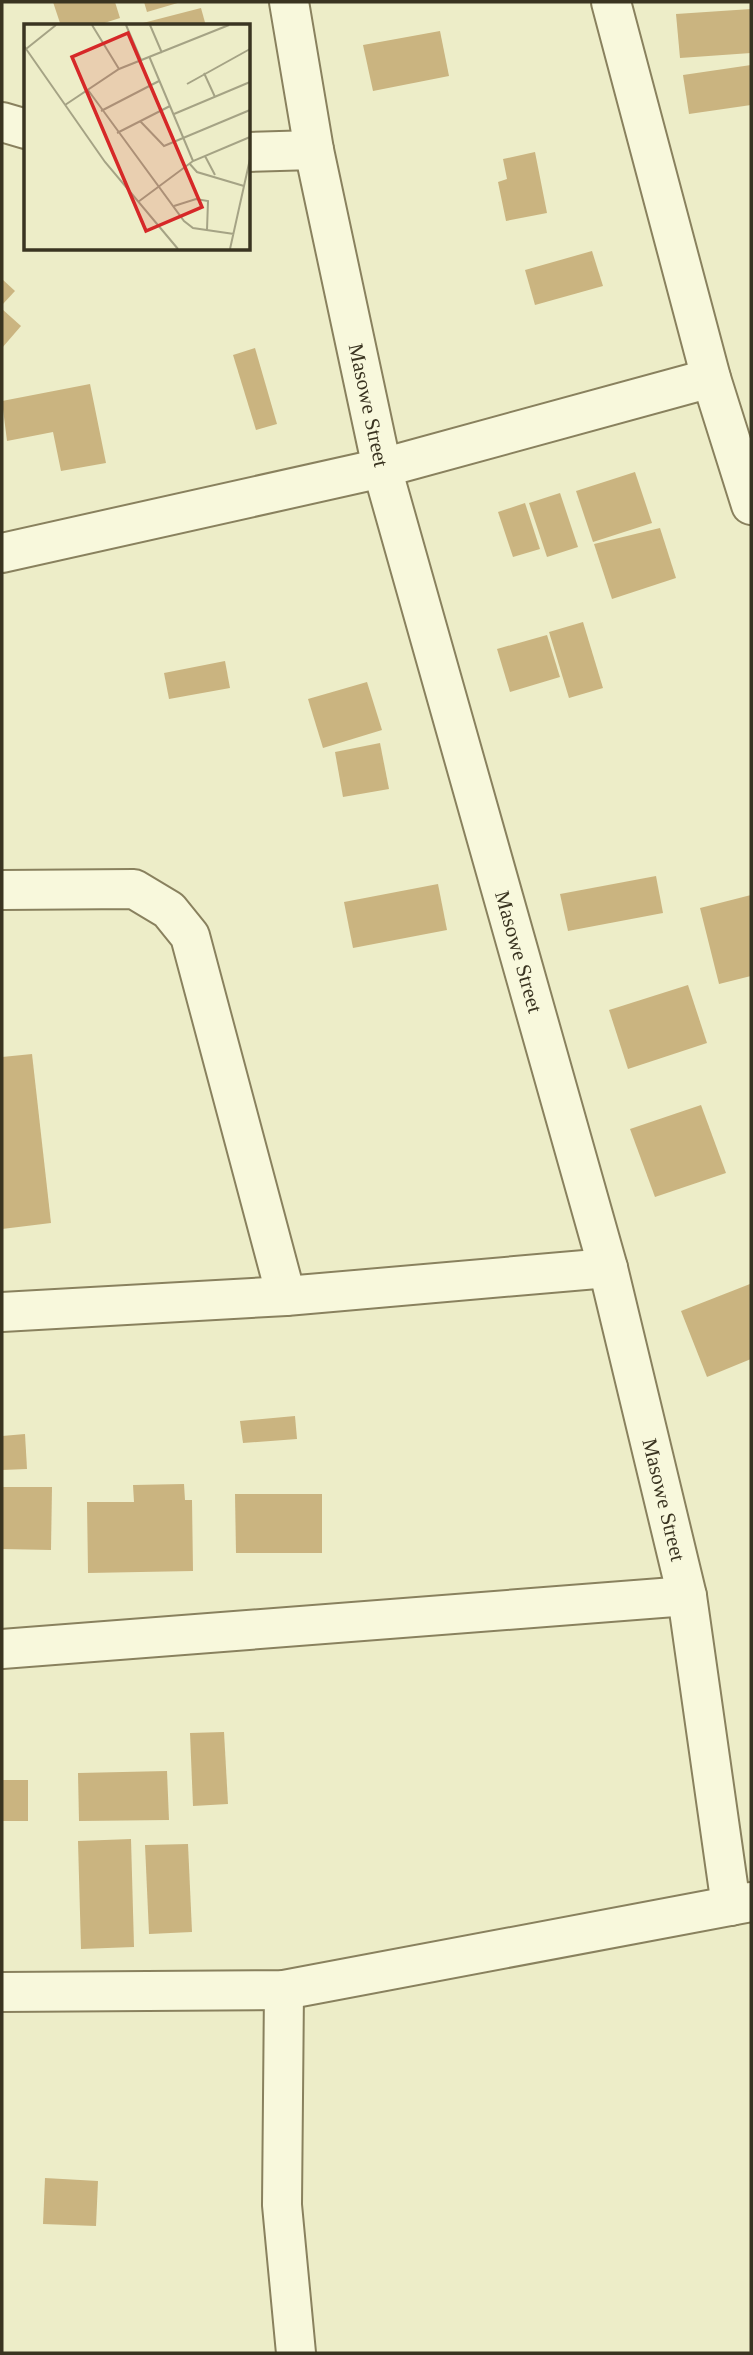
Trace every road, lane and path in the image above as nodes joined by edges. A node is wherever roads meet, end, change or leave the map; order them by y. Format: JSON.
{"nodes":[{"id":1,"x":289,"y":2,"type":"edge"},
{"id":2,"x":611,"y":2,"type":"edge"},
{"id":3,"x":2,"y":122,"type":"edge"},
{"id":4,"x":24,"y":128,"type":"edge"},
{"id":5,"x":314,"y":150,"type":"junction"},
{"id":6,"x":250,"y":152,"type":"edge"},
{"id":7,"x":711,"y":378,"type":"junction"},
{"id":8,"x":382,"y":468,"type":"junction"},
{"id":9,"x":751,"y":505,"type":"edge"},
{"id":10,"x":2,"y":554,"type":"edge"},
{"id":11,"x":2,"y":890,"type":"edge"},
{"id":12,"x":607,"y":1268,"type":"junction"},
{"id":13,"x":286,"y":1296,"type":"junction"},
{"id":14,"x":2,"y":1312,"type":"edge"},
{"id":15,"x":687,"y":1596,"type":"junction"},
{"id":16,"x":2,"y":1649,"type":"edge"},
{"id":17,"x":741,"y":1904,"type":"edge"},
{"id":18,"x":284,"y":1990,"type":"junction"},
{"id":19,"x":2,"y":1992,"type":"edge"},
{"id":20,"x":296,"y":2353,"type":"edge"}],
"edges":[{"from":1,"to":5,"type":"street","name":"Masowe Street"},
{"from":2,"to":7,"type":"street"},
{"from":3,"to":4,"type":"street"},
{"from":5,"to":6,"type":"street"},
{"from":5,"to":8,"type":"street","name":"Masowe Street"},
{"from":7,"to":8,"type":"street"},
{"from":7,"to":9,"type":"street"},
{"from":8,"to":10,"type":"street"},
{"from":8,"to":12,"type":"street","name":"Masowe Street"},
{"from":11,"to":13,"type":"street"},
{"from":12,"to":13,"type":"street"},
{"from":12,"to":15,"type":"street","name":"Masowe Street"},
{"from":13,"to":14,"type":"street"},
{"from":15,"to":16,"type":"street"},
{"from":15,"to":17,"type":"street","name":"Masowe Street"},
{"from":17,"to":18,"type":"street"},
{"from":18,"to":19,"type":"street"},
{"from":18,"to":20,"type":"street"}]}
